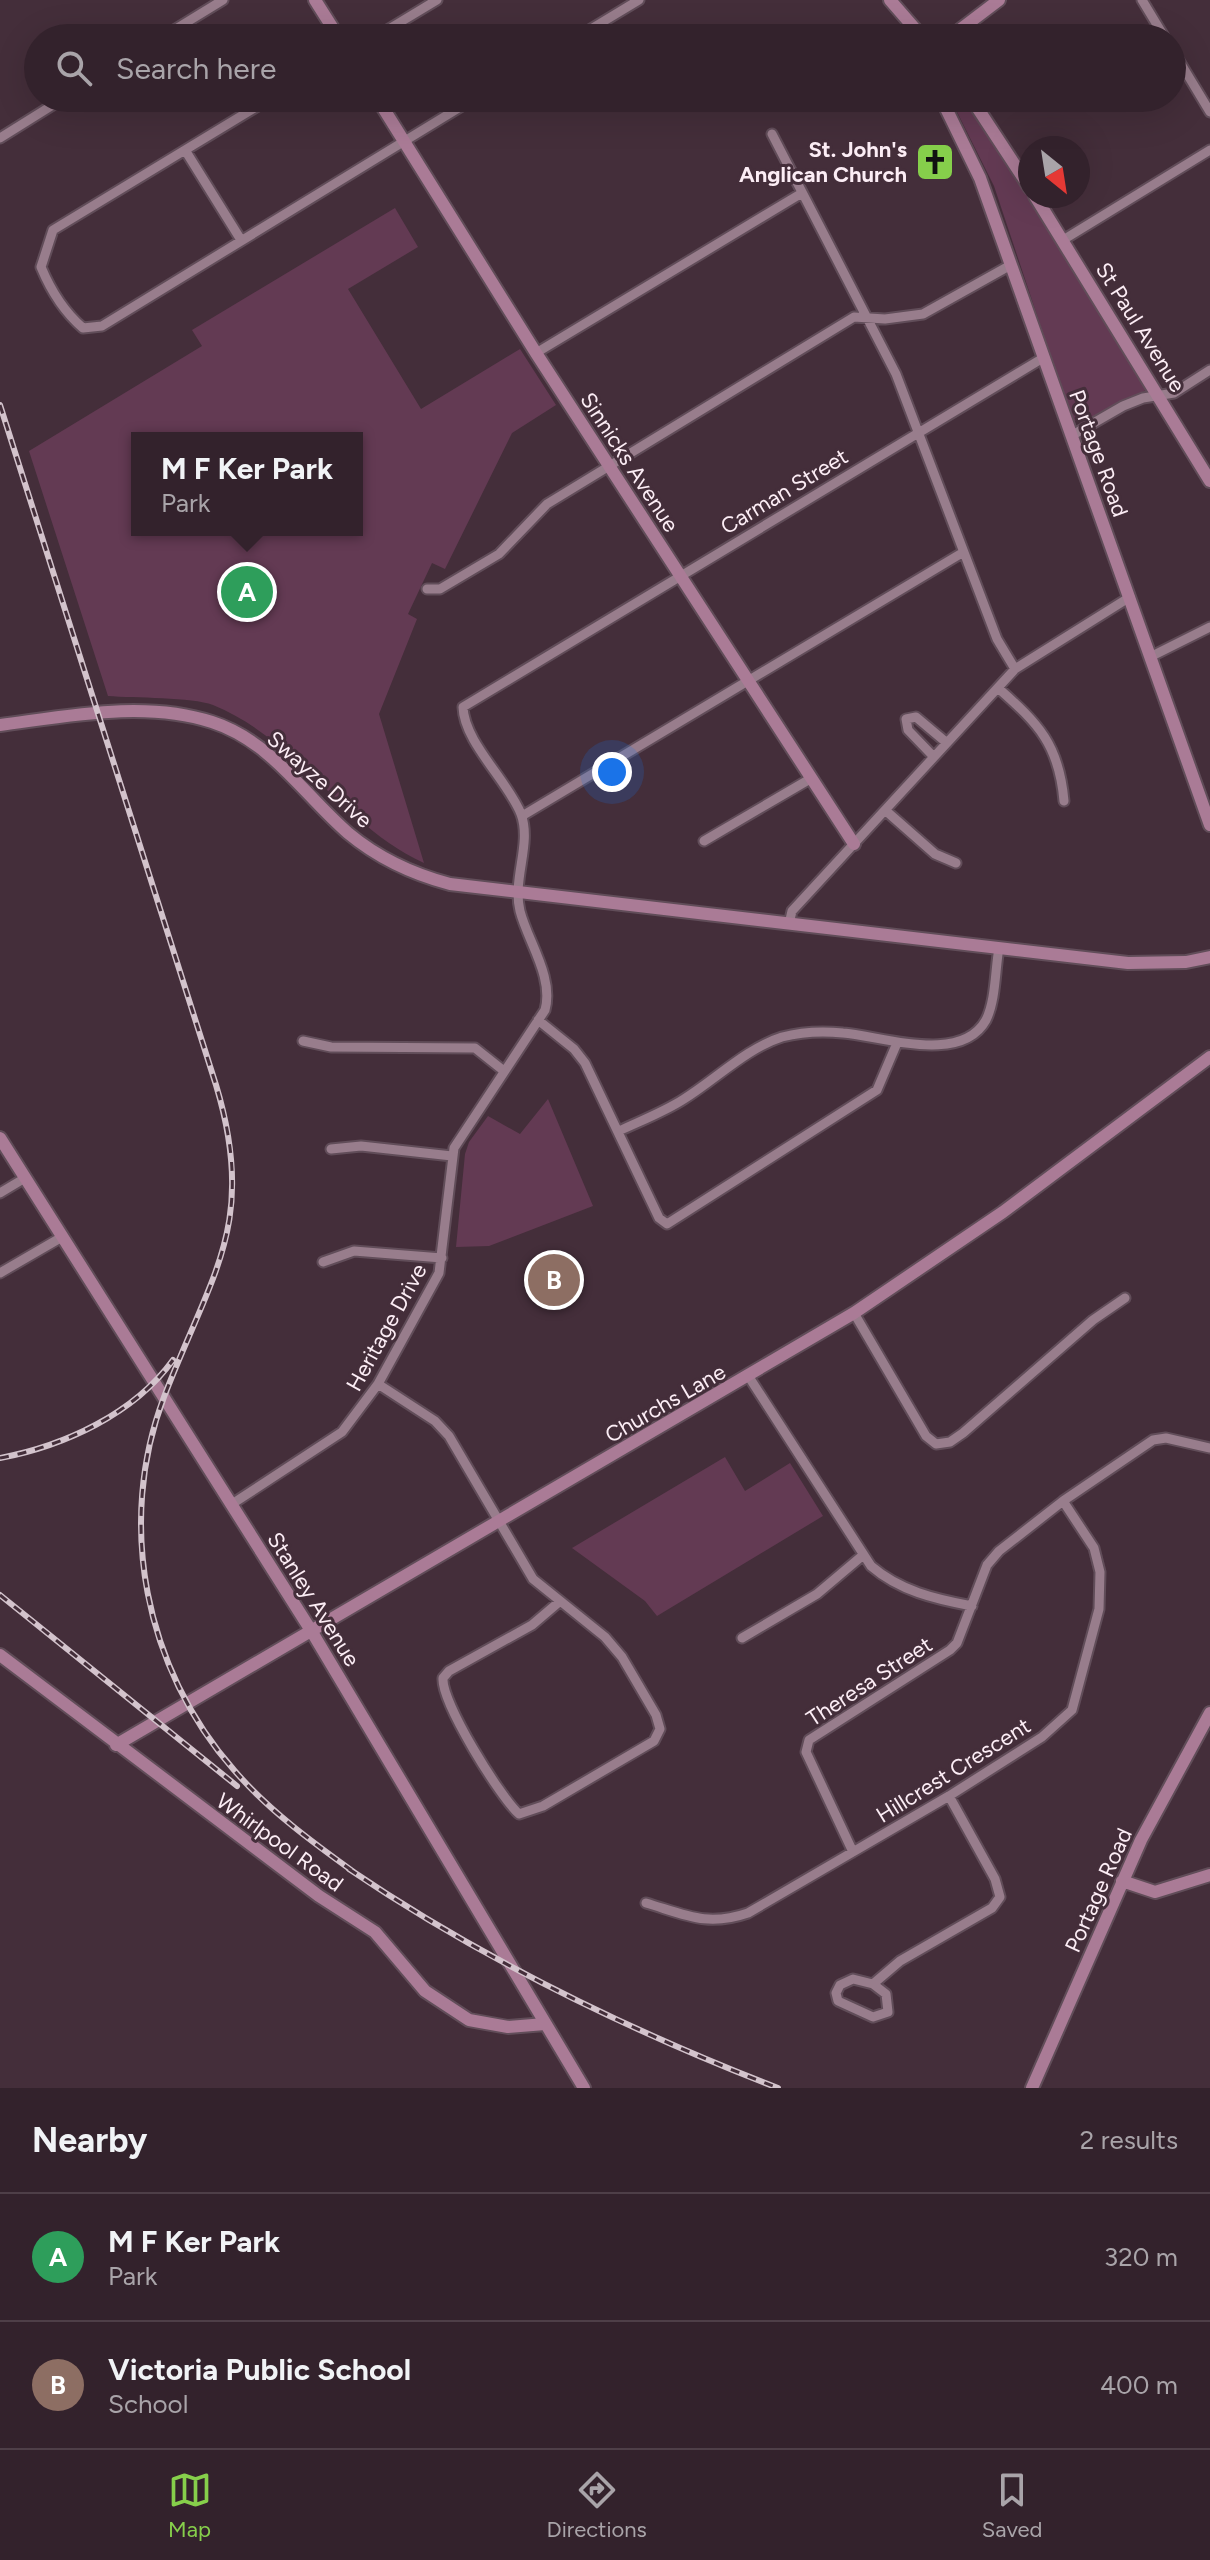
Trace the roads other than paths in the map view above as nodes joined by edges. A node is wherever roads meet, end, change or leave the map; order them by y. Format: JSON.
{"nodes":[{"id":1,"x":223,"y":0,"type":"edge"},
{"id":2,"x":315,"y":0,"type":"edge"},
{"id":3,"x":437,"y":0,"type":"edge"},
{"id":4,"x":639,"y":0,"type":"edge"},
{"id":5,"x":890,"y":0,"type":"edge"},
{"id":6,"x":999,"y":0,"type":"edge"},
{"id":7,"x":1142,"y":0,"type":"edge"},
{"id":8,"x":184,"y":24,"type":"edge"},
{"id":9,"x":330,"y":24,"type":"edge"},
{"id":10,"x":397,"y":24,"type":"edge"},
{"id":11,"x":599,"y":24,"type":"edge"},
{"id":12,"x":911,"y":24,"type":"edge"},
{"id":13,"x":967,"y":24,"type":"edge"},
{"id":14,"x":1157,"y":24,"type":"edge"},
{"id":15,"x":1186,"y":72,"type":"edge"},
{"id":16,"x":42,"y":112,"type":"edge"},
{"id":17,"x":248,"y":112,"type":"edge"},
{"id":18,"x":386,"y":112,"type":"edge"},
{"id":19,"x":452,"y":112,"type":"edge"},
{"id":20,"x":948,"y":112,"type":"edge"},
{"id":21,"x":980,"y":112,"type":"edge"},
{"id":22,"x":1210,"y":112,"type":"edge"},
{"id":23,"x":772,"y":134,"type":"dead end"},
{"id":24,"x":0,"y":138,"type":"edge"},
{"id":25,"x":404,"y":141,"type":"junction"},
{"id":26,"x":185,"y":150,"type":"junction"},
{"id":27,"x":1210,"y":150,"type":"edge"},
{"id":28,"x":1018,"y":170,"type":"edge"},
{"id":29,"x":802,"y":193,"type":"junction"},
{"id":30,"x":1043,"y":208,"type":"edge"},
{"id":31,"x":241,"y":240,"type":"junction"},
{"id":32,"x":1063,"y":240,"type":"junction"},
{"id":33,"x":1009,"y":266,"type":"junction"},
{"id":34,"x":868,"y":316,"type":"junction"},
{"id":35,"x":536,"y":353,"type":"junction"},
{"id":36,"x":1043,"y":358,"type":"junction"},
{"id":37,"x":1210,"y":370,"type":"edge"},
{"id":38,"x":1160,"y":396,"type":"junction"},
{"id":39,"x":918,"y":431,"type":"junction"},
{"id":40,"x":1071,"y":436,"type":"junction"},
{"id":41,"x":609,"y":466,"type":"junction"},
{"id":42,"x":1210,"y":481,"type":"edge"},
{"id":43,"x":962,"y":553,"type":"junction"},
{"id":44,"x":679,"y":575,"type":"junction"},
{"id":45,"x":427,"y":589,"type":"dead end"},
{"id":46,"x":1130,"y":597,"type":"junction"},
{"id":47,"x":1210,"y":627,"type":"edge"},
{"id":48,"x":1152,"y":656,"type":"junction"},
{"id":49,"x":1015,"y":669,"type":"junction"},
{"id":50,"x":746,"y":680,"type":"junction"},
{"id":51,"x":998,"y":688,"type":"junction"},
{"id":52,"x":0,"y":725,"type":"edge"},
{"id":53,"x":947,"y":743,"type":"junction"},
{"id":54,"x":933,"y":756,"type":"junction"},
{"id":55,"x":810,"y":779,"type":"junction"},
{"id":56,"x":1064,"y":801,"type":"dead end"},
{"id":57,"x":885,"y":810,"type":"junction"},
{"id":58,"x":522,"y":816,"type":"junction"},
{"id":59,"x":1210,"y":825,"type":"edge"},
{"id":60,"x":704,"y":841,"type":"dead end"},
{"id":61,"x":854,"y":844,"type":"junction"},
{"id":62,"x":956,"y":863,"type":"dead end"},
{"id":63,"x":517,"y":895,"type":"junction"},
{"id":64,"x":789,"y":924,"type":"junction"},
{"id":65,"x":999,"y":948,"type":"junction"},
{"id":66,"x":1210,"y":957,"type":"edge"},
{"id":67,"x":538,"y":1020,"type":"junction"},
{"id":68,"x":303,"y":1041,"type":"dead end"},
{"id":69,"x":897,"y":1043,"type":"junction"},
{"id":70,"x":1210,"y":1057,"type":"edge"},
{"id":71,"x":504,"y":1071,"type":"junction"},
{"id":72,"x":619,"y":1131,"type":"junction"},
{"id":73,"x":0,"y":1138,"type":"edge"},
{"id":74,"x":331,"y":1149,"type":"dead end"},
{"id":75,"x":452,"y":1156,"type":"junction"},
{"id":76,"x":25,"y":1178,"type":"junction"},
{"id":77,"x":0,"y":1193,"type":"edge"},
{"id":78,"x":62,"y":1237,"type":"junction"},
{"id":79,"x":442,"y":1258,"type":"junction"},
{"id":80,"x":323,"y":1262,"type":"dead end"},
{"id":81,"x":0,"y":1273,"type":"edge"},
{"id":82,"x":1125,"y":1298,"type":"dead end"},
{"id":83,"x":854,"y":1313,"type":"junction"},
{"id":84,"x":749,"y":1377,"type":"junction"},
{"id":85,"x":378,"y":1384,"type":"junction"},
{"id":86,"x":1210,"y":1448,"type":"edge"},
{"id":87,"x":1063,"y":1501,"type":"junction"},
{"id":88,"x":232,"y":1504,"type":"junction"},
{"id":89,"x":500,"y":1524,"type":"junction"},
{"id":90,"x":862,"y":1556,"type":"junction"},
{"id":91,"x":559,"y":1602,"type":"junction"},
{"id":92,"x":972,"y":1606,"type":"junction"},
{"id":93,"x":312,"y":1632,"type":"junction"},
{"id":94,"x":742,"y":1638,"type":"dead end"},
{"id":95,"x":0,"y":1655,"type":"edge"},
{"id":96,"x":1210,"y":1713,"type":"edge"},
{"id":97,"x":116,"y":1745,"type":"junction"},
{"id":98,"x":949,"y":1796,"type":"junction"},
{"id":99,"x":853,"y":1852,"type":"junction"},
{"id":100,"x":1210,"y":1875,"type":"edge"},
{"id":101,"x":1122,"y":1881,"type":"junction"},
{"id":102,"x":646,"y":1903,"type":"dead end"},
{"id":103,"x":873,"y":1984,"type":"junction"},
{"id":104,"x":545,"y":2024,"type":"junction"},
{"id":105,"x":584,"y":2088,"type":"edge"},
{"id":106,"x":1032,"y":2088,"type":"edge"}],
"edges":[{"from":1,"to":8,"type":"street"},
{"from":2,"to":9,"type":"street"},
{"from":3,"to":10,"type":"street"},
{"from":4,"to":11,"type":"street"},
{"from":5,"to":12,"type":"street"},
{"from":6,"to":13,"type":"street"},
{"from":7,"to":14,"type":"street"},
{"from":15,"to":22,"type":"street"},
{"from":16,"to":24,"type":"street"},
{"from":17,"to":26,"type":"street"},
{"from":18,"to":25,"type":"street","name":"Sinnicks Avenue"},
{"from":19,"to":25,"type":"street"},
{"from":20,"to":33,"type":"street","name":"Portage Road"},
{"from":21,"to":28,"type":"street"},
{"from":23,"to":29,"type":"street"},
{"from":25,"to":31,"type":"street"},
{"from":25,"to":35,"type":"street","name":"Sinnicks Avenue"},
{"from":26,"to":31,"type":"street"},
{"from":26,"to":31,"type":"street"},
{"from":27,"to":32,"type":"street"},
{"from":29,"to":34,"type":"street"},
{"from":29,"to":35,"type":"street"},
{"from":30,"to":32,"type":"street","name":"St Paul Avenue"},
{"from":32,"to":38,"type":"street","name":"St Paul Avenue"},
{"from":33,"to":34,"type":"street"},
{"from":33,"to":36,"type":"street","name":"Portage Road"},
{"from":34,"to":39,"type":"street"},
{"from":34,"to":41,"type":"street"},
{"from":35,"to":41,"type":"street","name":"Sinnicks Avenue"},
{"from":36,"to":39,"type":"street","name":"Carman Street"},
{"from":36,"to":40,"type":"street","name":"Portage Road"},
{"from":37,"to":38,"type":"street"},
{"from":38,"to":40,"type":"street"},
{"from":38,"to":42,"type":"street","name":"St Paul Avenue"},
{"from":39,"to":43,"type":"street"},
{"from":39,"to":44,"type":"street","name":"Carman Street"},
{"from":40,"to":46,"type":"street","name":"Portage Road"},
{"from":41,"to":44,"type":"street","name":"Sinnicks Avenue"},
{"from":41,"to":45,"type":"street"},
{"from":43,"to":49,"type":"street"},
{"from":43,"to":50,"type":"street"},
{"from":44,"to":50,"type":"street","name":"Sinnicks Avenue"},
{"from":44,"to":58,"type":"street","name":"Carman Street"},
{"from":46,"to":48,"type":"street","name":"Portage Road"},
{"from":46,"to":49,"type":"street"},
{"from":47,"to":48,"type":"street"},
{"from":48,"to":59,"type":"street","name":"Portage Road"},
{"from":49,"to":51,"type":"street"},
{"from":50,"to":55,"type":"street","name":"Sinnicks Avenue"},
{"from":50,"to":58,"type":"street"},
{"from":51,"to":53,"type":"street"},
{"from":51,"to":56,"type":"street"},
{"from":52,"to":63,"type":"street","name":"Swayze Drive"},
{"from":53,"to":54,"type":"street"},
{"from":53,"to":54,"type":"street"},
{"from":54,"to":57,"type":"street"},
{"from":55,"to":60,"type":"street"},
{"from":55,"to":61,"type":"street","name":"Sinnicks Avenue"},
{"from":57,"to":61,"type":"street"},
{"from":57,"to":62,"type":"street"},
{"from":58,"to":63,"type":"street"},
{"from":61,"to":64,"type":"street"},
{"from":63,"to":64,"type":"street","name":"Swayze Drive"},
{"from":63,"to":67,"type":"street","name":"Heritage Drive"},
{"from":64,"to":65,"type":"street","name":"Swayze Drive"},
{"from":65,"to":66,"type":"street","name":"Swayze Drive"},
{"from":65,"to":69,"type":"street"},
{"from":67,"to":71,"type":"street","name":"Heritage Drive"},
{"from":67,"to":72,"type":"street"},
{"from":68,"to":71,"type":"street"},
{"from":69,"to":72,"type":"street"},
{"from":69,"to":72,"type":"street"},
{"from":70,"to":83,"type":"street","name":"Churchs Lane"},
{"from":71,"to":75,"type":"street","name":"Heritage Drive"},
{"from":73,"to":76,"type":"street","name":"Stanley Avenue"},
{"from":74,"to":75,"type":"street"},
{"from":75,"to":79,"type":"street","name":"Heritage Drive"},
{"from":76,"to":77,"type":"street"},
{"from":76,"to":78,"type":"street","name":"Stanley Avenue"},
{"from":78,"to":81,"type":"street"},
{"from":78,"to":88,"type":"street","name":"Stanley Avenue"},
{"from":79,"to":80,"type":"street"},
{"from":79,"to":85,"type":"street","name":"Heritage Drive"},
{"from":82,"to":83,"type":"street"},
{"from":83,"to":84,"type":"street","name":"Churchs Lane"},
{"from":84,"to":89,"type":"street","name":"Churchs Lane"},
{"from":84,"to":90,"type":"street"},
{"from":85,"to":88,"type":"street","name":"Heritage Drive"},
{"from":85,"to":89,"type":"street"},
{"from":86,"to":87,"type":"street","name":"Theresa Street"},
{"from":87,"to":92,"type":"street","name":"Theresa Street"},
{"from":87,"to":98,"type":"street","name":"Hillcrest Crescent"},
{"from":88,"to":93,"type":"street","name":"Stanley Avenue"},
{"from":89,"to":91,"type":"street"},
{"from":89,"to":93,"type":"street","name":"Churchs Lane"},
{"from":90,"to":92,"type":"street"},
{"from":90,"to":94,"type":"street"},
{"from":91,"to":91,"type":"street"},
{"from":92,"to":99,"type":"street","name":"Theresa Street"},
{"from":93,"to":97,"type":"street","name":"Churchs Lane"},
{"from":93,"to":104,"type":"street","name":"Stanley Avenue"},
{"from":95,"to":97,"type":"street","name":"Whirlpool Road"},
{"from":96,"to":101,"type":"street","name":"Portage Road"},
{"from":97,"to":104,"type":"street","name":"Whirlpool Road"},
{"from":98,"to":99,"type":"street","name":"Hillcrest Crescent"},
{"from":98,"to":103,"type":"street"},
{"from":99,"to":102,"type":"street","name":"Hillcrest Crescent"},
{"from":100,"to":101,"type":"street"},
{"from":101,"to":106,"type":"street","name":"Portage Road"},
{"from":103,"to":103,"type":"street"},
{"from":104,"to":105,"type":"street","name":"Stanley Avenue"}]}
